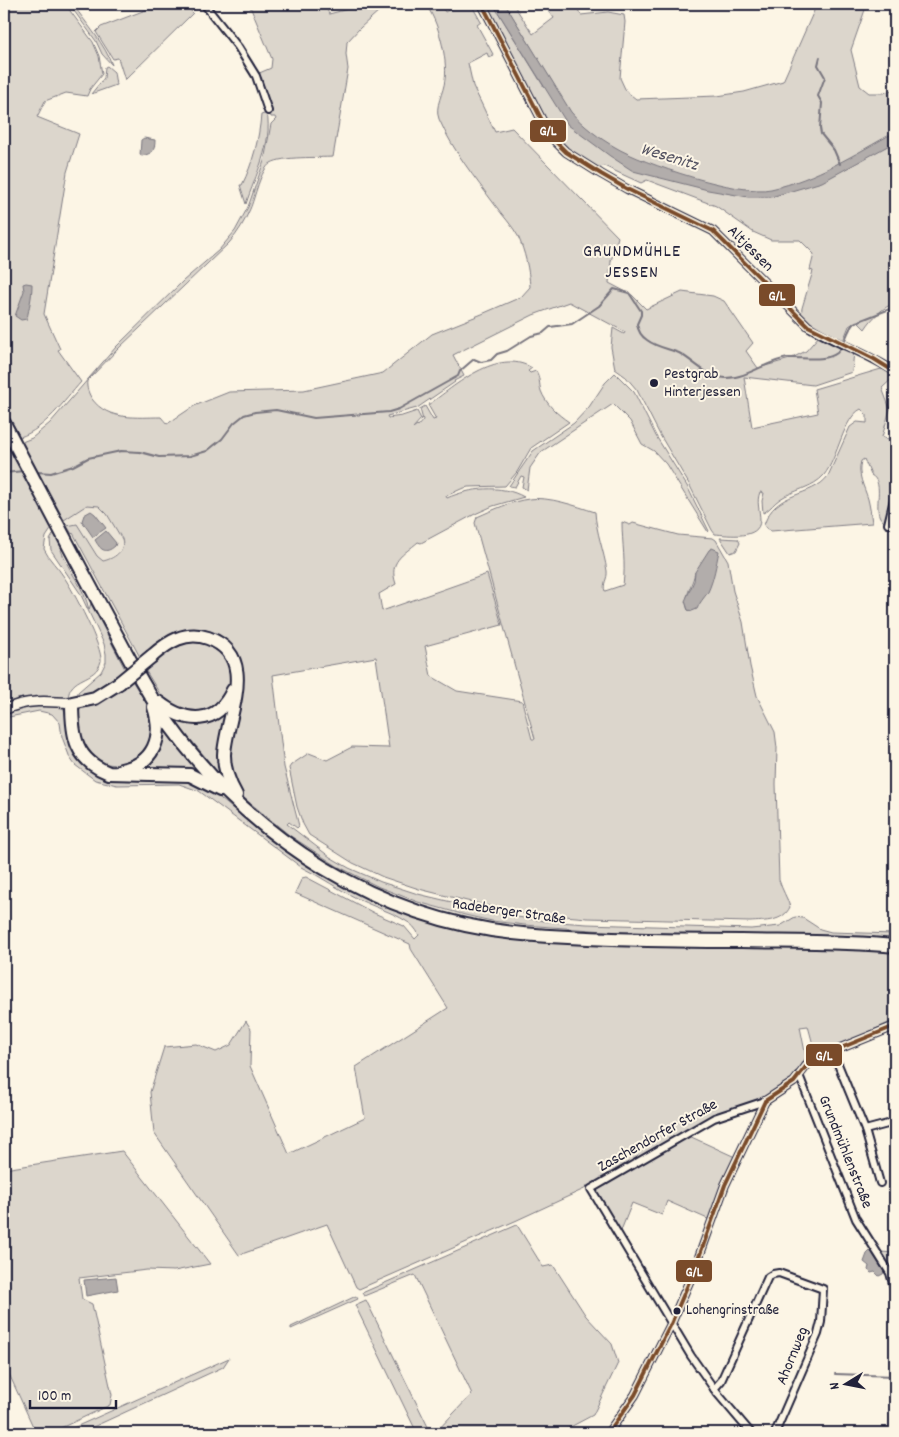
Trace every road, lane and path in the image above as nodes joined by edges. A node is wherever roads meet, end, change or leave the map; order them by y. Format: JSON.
{"nodes":[{"id":1,"x":204,"y":4,"type":"edge"},
{"id":2,"x":482,"y":4,"type":"edge"},
{"id":3,"x":268,"y":111,"type":"dead end"},
{"id":4,"x":895,"y":372,"type":"edge"},
{"id":5,"x":4,"y":423,"type":"edge"},
{"id":6,"x":895,"y":495,"type":"edge"},
{"id":7,"x":895,"y":524,"type":"edge"},
{"id":8,"x":237,"y":680,"type":"junction"},
{"id":9,"x":149,"y":693,"type":"junction"},
{"id":10,"x":72,"y":703,"type":"junction"},
{"id":11,"x":4,"y":710,"type":"edge"},
{"id":12,"x":104,"y":771,"type":"junction"},
{"id":13,"x":233,"y":798,"type":"junction"},
{"id":14,"x":244,"y":808,"type":"junction"},
{"id":15,"x":895,"y":946,"type":"edge"},
{"id":16,"x":895,"y":1026,"type":"edge"},
{"id":17,"x":833,"y":1052,"type":"junction"},
{"id":18,"x":799,"y":1075,"type":"junction"},
{"id":19,"x":765,"y":1101,"type":"junction"},
{"id":20,"x":895,"y":1122,"type":"edge"},
{"id":21,"x":864,"y":1130,"type":"junction"},
{"id":22,"x":880,"y":1183,"type":"dead end"},
{"id":23,"x":895,"y":1291,"type":"edge"},
{"id":24,"x":671,"y":1324,"type":"junction"},
{"id":25,"x":714,"y":1389,"type":"junction"},
{"id":26,"x":608,"y":1433,"type":"edge"},
{"id":27,"x":750,"y":1433,"type":"edge"},
{"id":28,"x":775,"y":1433,"type":"edge"}],
"edges":[{"from":1,"to":3,"type":"street"},
{"from":2,"to":4,"type":"street","name":"Altjessen"},
{"from":5,"to":9,"type":"highway"},
{"from":6,"to":7,"type":"street"},
{"from":8,"to":9,"type":"highway"},
{"from":8,"to":10,"type":"highway","bridge":true},
{"from":8,"to":14,"type":"highway"},
{"from":9,"to":12,"type":"highway"},
{"from":9,"to":13,"type":"highway"},
{"from":10,"to":11,"type":"street"},
{"from":10,"to":12,"type":"highway"},
{"from":12,"to":13,"type":"highway"},
{"from":13,"to":14,"type":"highway","name":"Radeberger Straße"},
{"from":14,"to":15,"type":"highway","name":"Radeberger Straße"},
{"from":16,"to":17,"type":"street","name":"Zaschendorfer Straße"},
{"from":17,"to":18,"type":"street","name":"Zaschendorfer Straße"},
{"from":17,"to":21,"type":"street"},
{"from":18,"to":19,"type":"street","name":"Zaschendorfer Straße"},
{"from":18,"to":23,"type":"street","name":"Grundmühlenstraße"},
{"from":19,"to":24,"type":"street"},
{"from":19,"to":24,"type":"street","name":"Zaschendorfer Straße"},
{"from":20,"to":21,"type":"street"},
{"from":21,"to":22,"type":"street"},
{"from":24,"to":25,"type":"street"},
{"from":24,"to":26,"type":"street"},
{"from":25,"to":27,"type":"street"},
{"from":25,"to":28,"type":"street","name":"Ahornweg"}]}
